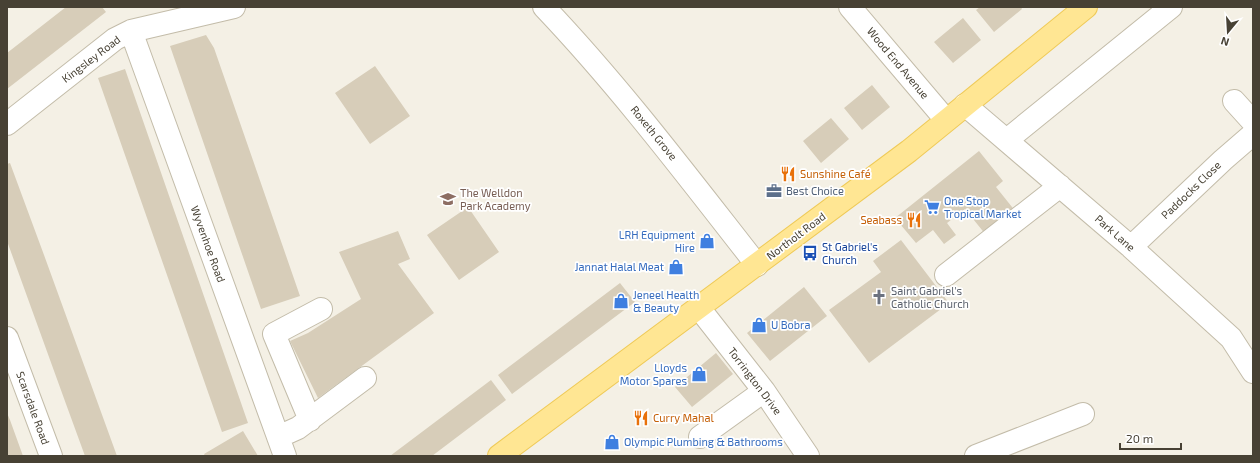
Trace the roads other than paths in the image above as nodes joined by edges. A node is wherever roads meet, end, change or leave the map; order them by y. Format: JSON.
{"nodes":[{"id":1,"x":234,"y":7,"type":"edge"},
{"id":2,"x":544,"y":7,"type":"edge"},
{"id":3,"x":850,"y":7,"type":"edge"},
{"id":4,"x":1086,"y":7,"type":"edge"},
{"id":5,"x":1171,"y":7,"type":"edge"},
{"id":6,"x":131,"y":31,"type":"junction"},
{"id":7,"x":1234,"y":101,"type":"dead end"},
{"id":8,"x":965,"y":105,"type":"junction"},
{"id":9,"x":946,"y":120,"type":"junction"},
{"id":10,"x":1253,"y":122,"type":"edge"},
{"id":11,"x":7,"y":124,"type":"edge"},
{"id":12,"x":1253,"y":134,"type":"edge"},
{"id":13,"x":1008,"y":139,"type":"junction"},
{"id":14,"x":1060,"y":186,"type":"junction"},
{"id":15,"x":1131,"y":247,"type":"junction"},
{"id":16,"x":757,"y":265,"type":"junction"},
{"id":17,"x":946,"y":274,"type":"dead end"},
{"id":18,"x":699,"y":308,"type":"junction"},
{"id":19,"x":321,"y":309,"type":"dead end"},
{"id":20,"x":7,"y":338,"type":"edge"},
{"id":21,"x":1253,"y":372,"type":"edge"},
{"id":22,"x":365,"y":378,"type":"dead end"},
{"id":23,"x":764,"y":391,"type":"junction"},
{"id":24,"x":1083,"y":414,"type":"dead end"},
{"id":25,"x":310,"y":420,"type":"junction"},
{"id":26,"x":700,"y":437,"type":"dead end"},
{"id":27,"x":282,"y":447,"type":"edge"},
{"id":28,"x":51,"y":456,"type":"edge"},
{"id":29,"x":498,"y":456,"type":"edge"},
{"id":30,"x":808,"y":456,"type":"edge"},
{"id":31,"x":976,"y":456,"type":"edge"}],
"edges":[{"from":1,"to":6,"type":"street","name":"Kingsley Road"},
{"from":2,"to":16,"type":"street","name":"Roxeth Grove"},
{"from":3,"to":9,"type":"street","name":"Wood End Avenue"},
{"from":4,"to":8,"type":"main road","name":"Northolt Road"},
{"from":5,"to":13,"type":"street"},
{"from":6,"to":11,"type":"street","name":"Kingsley Road"},
{"from":6,"to":27,"type":"street","name":"Wyvenhoe Road"},
{"from":7,"to":10,"type":"street"},
{"from":8,"to":9,"type":"main road","name":"Northolt Road"},
{"from":8,"to":13,"type":"street","name":"Park Lane"},
{"from":9,"to":16,"type":"main road","name":"Northolt Road"},
{"from":12,"to":15,"type":"street","name":"Paddocks Close"},
{"from":13,"to":14,"type":"street","name":"Park Lane"},
{"from":14,"to":15,"type":"street","name":"Park Lane"},
{"from":14,"to":17,"type":"street"},
{"from":15,"to":21,"type":"street","name":"Park Lane"},
{"from":16,"to":18,"type":"main road","name":"Northolt Road"},
{"from":18,"to":23,"type":"street","name":"Torrington Drive"},
{"from":18,"to":29,"type":"main road","name":"Northolt Road"},
{"from":19,"to":25,"type":"street"},
{"from":20,"to":28,"type":"street","name":"Scarsdale Road"},
{"from":22,"to":25,"type":"street"},
{"from":23,"to":26,"type":"street"},
{"from":23,"to":30,"type":"street","name":"Torrington Drive"},
{"from":24,"to":31,"type":"street"},
{"from":25,"to":27,"type":"street"}]}
